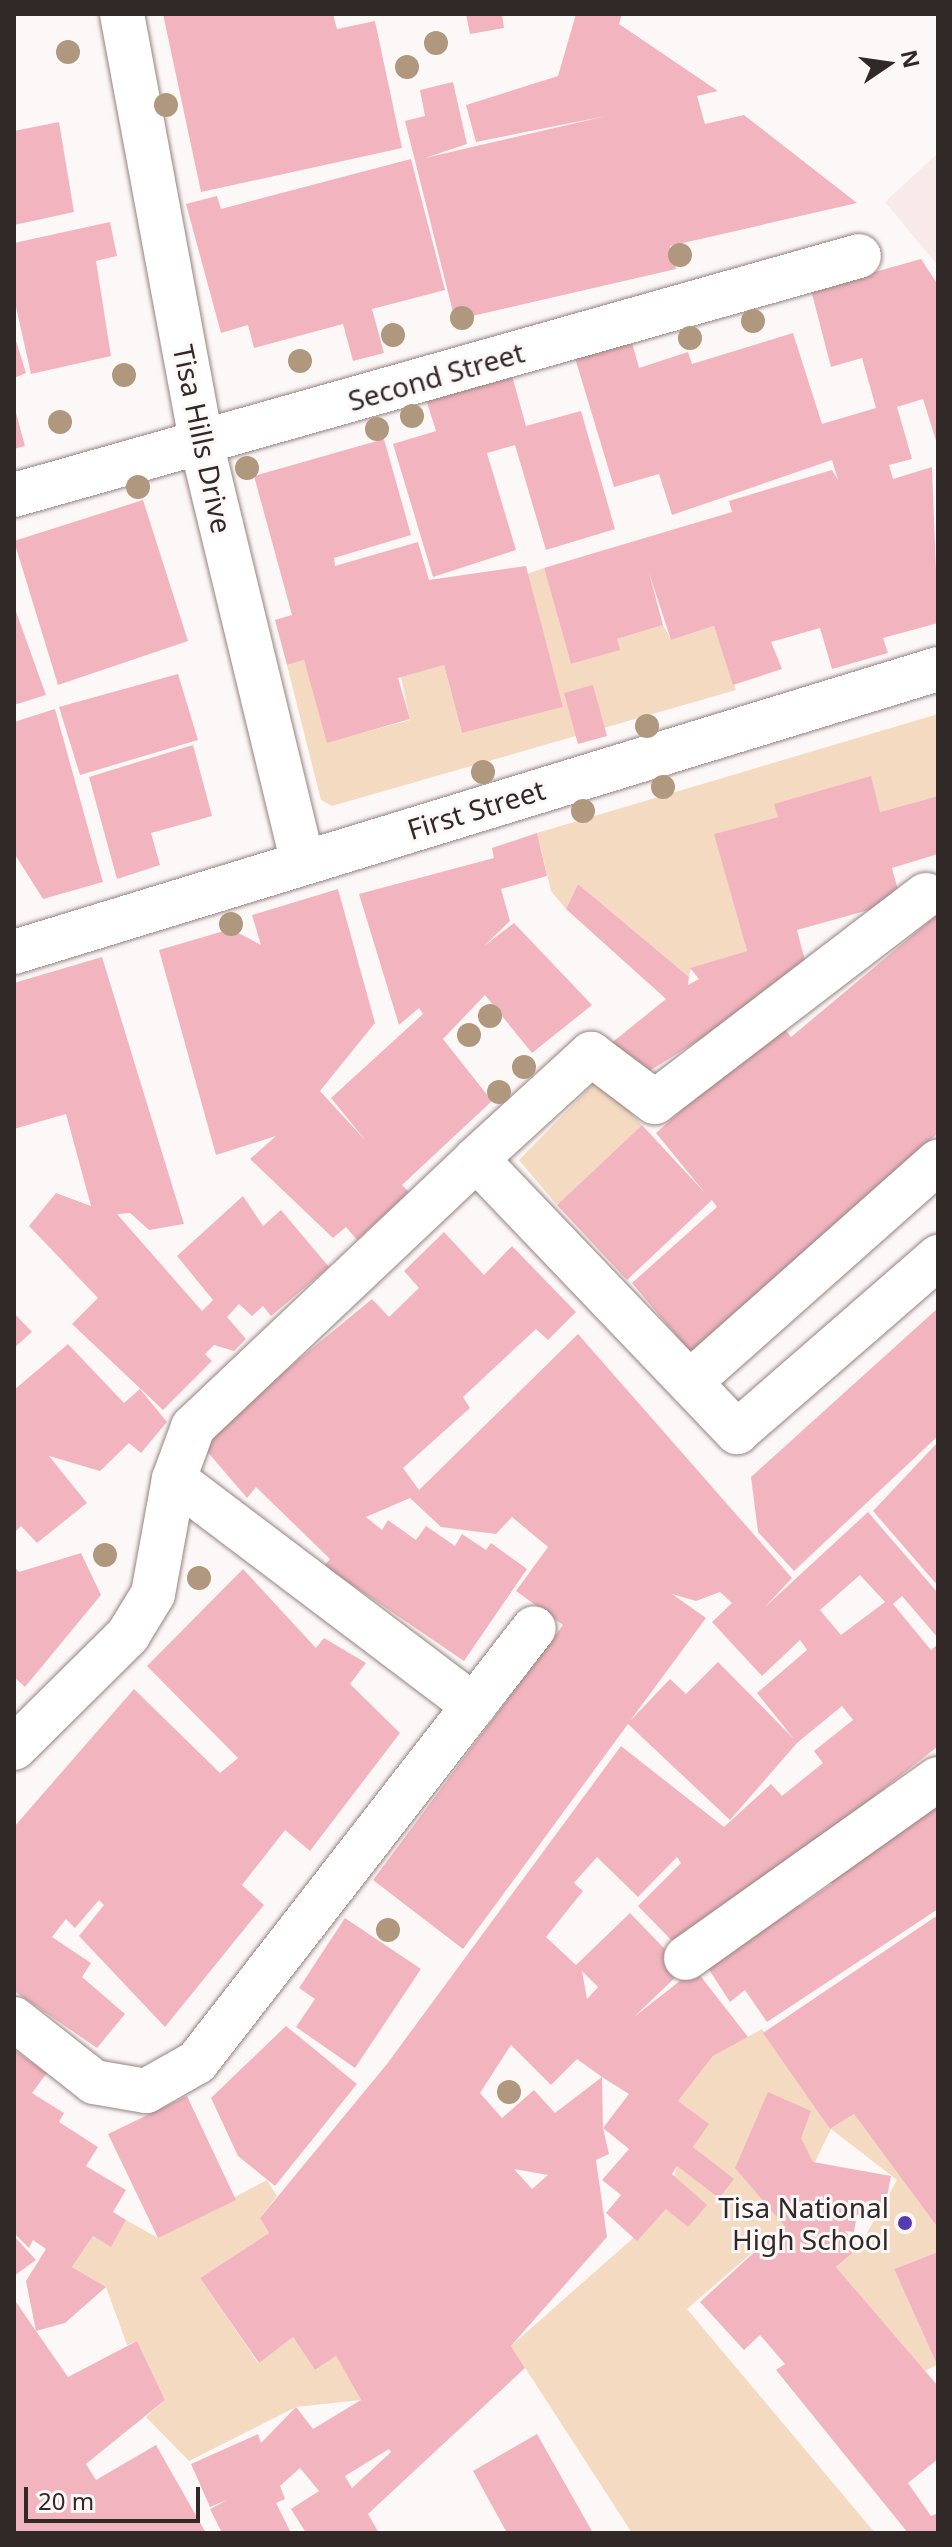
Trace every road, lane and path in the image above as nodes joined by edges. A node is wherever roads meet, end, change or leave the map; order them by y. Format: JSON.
{"nodes":[{"id":1,"x":122,"y":14,"type":"edge"},
{"id":2,"x":859,"y":256,"type":"dead end"},
{"id":3,"x":201,"y":442,"type":"junction"},
{"id":4,"x":14,"y":495,"type":"edge"},
{"id":5,"x":938,"y":669,"type":"edge"},
{"id":6,"x":302,"y":861,"type":"junction"},
{"id":7,"x":926,"y":895,"type":"dead end"},
{"id":8,"x":14,"y":952,"type":"edge"},
{"id":9,"x":476,"y":1159,"type":"junction"},
{"id":10,"x":938,"y":1162,"type":"edge"},
{"id":11,"x":938,"y":1257,"type":"edge"},
{"id":12,"x":690,"y":1382,"type":"junction"},
{"id":13,"x":174,"y":1479,"type":"junction"},
{"id":14,"x":534,"y":1628,"type":"dead end"},
{"id":15,"x":474,"y":1706,"type":"junction"},
{"id":16,"x":14,"y":1748,"type":"edge"},
{"id":17,"x":938,"y":1779,"type":"edge"},
{"id":18,"x":686,"y":1958,"type":"dead end"},
{"id":19,"x":14,"y":2019,"type":"edge"}],
"edges":[{"from":1,"to":3,"type":"street","name":"Tisa Hills Drive"},
{"from":2,"to":3,"type":"street","name":"Second Street"},
{"from":3,"to":4,"type":"street","name":"Second Street"},
{"from":3,"to":6,"type":"street","name":"Tisa Hills Drive"},
{"from":5,"to":6,"type":"street","name":"First Street"},
{"from":6,"to":8,"type":"street","name":"First Street"},
{"from":7,"to":9,"type":"street"},
{"from":9,"to":12,"type":"street"},
{"from":9,"to":13,"type":"street"},
{"from":10,"to":12,"type":"street"},
{"from":11,"to":12,"type":"street"},
{"from":13,"to":15,"type":"street"},
{"from":13,"to":16,"type":"street"},
{"from":14,"to":15,"type":"street"},
{"from":15,"to":19,"type":"street"},
{"from":17,"to":18,"type":"street"}]}
